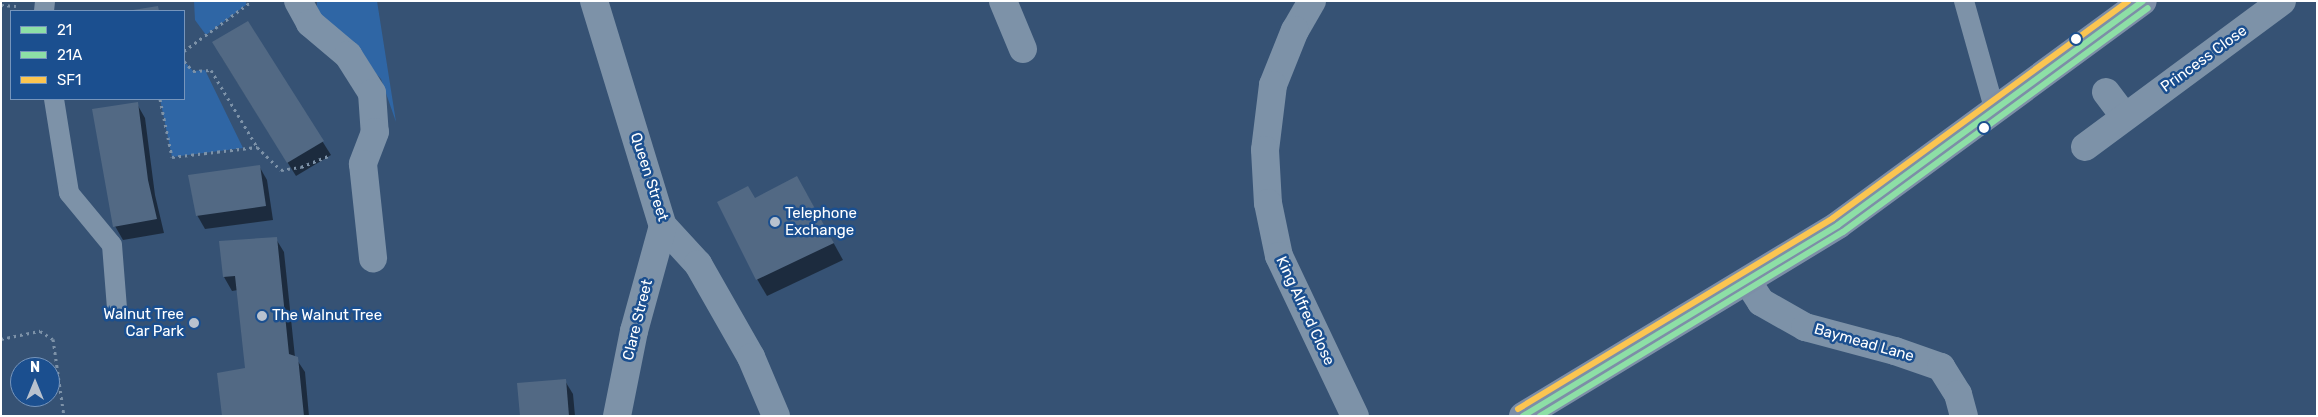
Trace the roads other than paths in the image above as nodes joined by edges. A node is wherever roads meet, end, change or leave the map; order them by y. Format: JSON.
{"nodes":[{"id":1,"x":298,"y":1,"type":"edge"},
{"id":2,"x":594,"y":1,"type":"edge"},
{"id":3,"x":1003,"y":1,"type":"edge"},
{"id":4,"x":1312,"y":1,"type":"edge"},
{"id":5,"x":1964,"y":1,"type":"edge"},
{"id":6,"x":2143,"y":1,"type":"edge"},
{"id":7,"x":2282,"y":1,"type":"edge"},
{"id":8,"x":1022,"y":49,"type":"dead end"},
{"id":9,"x":2106,"y":92,"type":"dead end"},
{"id":10,"x":54,"y":100,"type":"edge"},
{"id":11,"x":1995,"y":111,"type":"junction"},
{"id":12,"x":2125,"y":117,"type":"junction"},
{"id":13,"x":2085,"y":147,"type":"dead end"},
{"id":14,"x":663,"y":226,"type":"junction"},
{"id":15,"x":373,"y":258,"type":"dead end"},
{"id":16,"x":1748,"y":282,"type":"junction"},
{"id":17,"x":117,"y":308,"type":"dead end"},
{"id":18,"x":617,"y":416,"type":"edge"},
{"id":19,"x":776,"y":416,"type":"edge"},
{"id":20,"x":1355,"y":416,"type":"edge"},
{"id":21,"x":1523,"y":416,"type":"edge"},
{"id":22,"x":1964,"y":416,"type":"edge"}],
"edges":[{"from":1,"to":15,"type":"street"},
{"from":2,"to":14,"type":"street","name":"Queen Street"},
{"from":3,"to":8,"type":"street"},
{"from":4,"to":20,"type":"street","name":"King Alfred Close"},
{"from":5,"to":11,"type":"lane"},
{"from":6,"to":11,"type":"main road"},
{"from":7,"to":12,"type":"street","name":"Princess Close"},
{"from":9,"to":12,"type":"street"},
{"from":10,"to":17,"type":"lane"},
{"from":11,"to":16,"type":"main road"},
{"from":12,"to":13,"type":"street","name":"Princess Close"},
{"from":14,"to":18,"type":"street","name":"Clare Street"},
{"from":14,"to":19,"type":"street","name":"Queen Street"},
{"from":16,"to":21,"type":"main road"},
{"from":16,"to":22,"type":"street","name":"Baymead Lane"}]}
